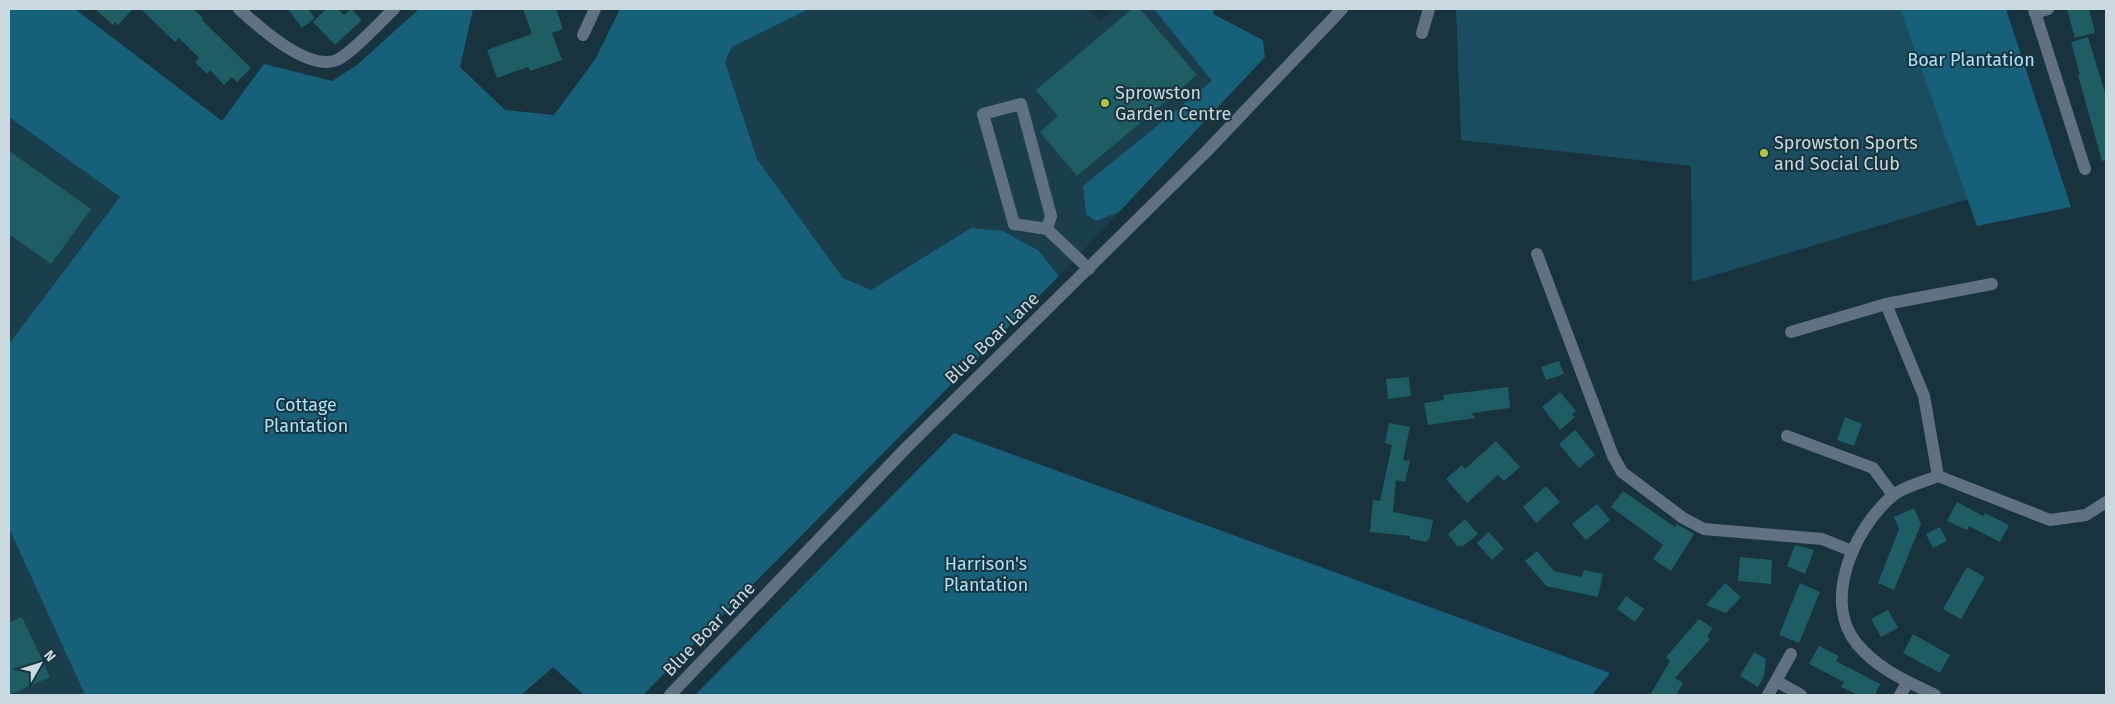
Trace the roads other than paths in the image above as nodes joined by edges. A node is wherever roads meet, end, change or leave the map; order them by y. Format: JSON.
{"nodes":[{"id":1,"x":239,"y":9,"type":"edge"},
{"id":2,"x":394,"y":9,"type":"edge"},
{"id":3,"x":595,"y":9,"type":"edge"},
{"id":4,"x":1342,"y":9,"type":"edge"},
{"id":5,"x":1429,"y":9,"type":"edge"},
{"id":6,"x":2039,"y":10,"type":"edge"},
{"id":7,"x":1422,"y":33,"type":"dead end"},
{"id":8,"x":582,"y":36,"type":"dead end"},
{"id":9,"x":2085,"y":169,"type":"dead end"},
{"id":10,"x":1048,"y":230,"type":"junction"},
{"id":11,"x":1537,"y":254,"type":"dead end"},
{"id":12,"x":1088,"y":269,"type":"junction"},
{"id":13,"x":1992,"y":284,"type":"dead end"},
{"id":14,"x":1886,"y":304,"type":"junction"},
{"id":15,"x":1791,"y":332,"type":"dead end"},
{"id":16,"x":1787,"y":436,"type":"dead end"},
{"id":17,"x":1938,"y":476,"type":"junction"},
{"id":18,"x":1893,"y":495,"type":"junction"},
{"id":19,"x":2106,"y":502,"type":"edge"},
{"id":20,"x":1852,"y":551,"type":"junction"},
{"id":21,"x":1792,"y":654,"type":"dead end"},
{"id":22,"x":1776,"y":681,"type":"junction"},
{"id":23,"x":1908,"y":682,"type":"junction"},
{"id":24,"x":670,"y":695,"type":"edge"},
{"id":25,"x":1768,"y":695,"type":"edge"},
{"id":26,"x":1801,"y":695,"type":"edge"},
{"id":27,"x":1900,"y":695,"type":"edge"},
{"id":28,"x":1935,"y":695,"type":"edge"}],
"edges":[{"from":1,"to":2,"type":"street"},
{"from":3,"to":8,"type":"street"},
{"from":4,"to":12,"type":"street","name":"Blue Boar Lane"},
{"from":5,"to":7,"type":"street"},
{"from":6,"to":9,"type":"street"},
{"from":10,"to":10,"type":"street"},
{"from":10,"to":12,"type":"street"},
{"from":11,"to":20,"type":"street"},
{"from":12,"to":24,"type":"street","name":"Blue Boar Lane"},
{"from":13,"to":14,"type":"street"},
{"from":14,"to":15,"type":"street"},
{"from":14,"to":17,"type":"street"},
{"from":16,"to":18,"type":"street"},
{"from":17,"to":18,"type":"street"},
{"from":17,"to":19,"type":"street"},
{"from":18,"to":20,"type":"street"},
{"from":20,"to":23,"type":"street"},
{"from":21,"to":22,"type":"street"},
{"from":22,"to":25,"type":"street"},
{"from":22,"to":26,"type":"street"},
{"from":23,"to":27,"type":"street"},
{"from":23,"to":28,"type":"street"}]}
